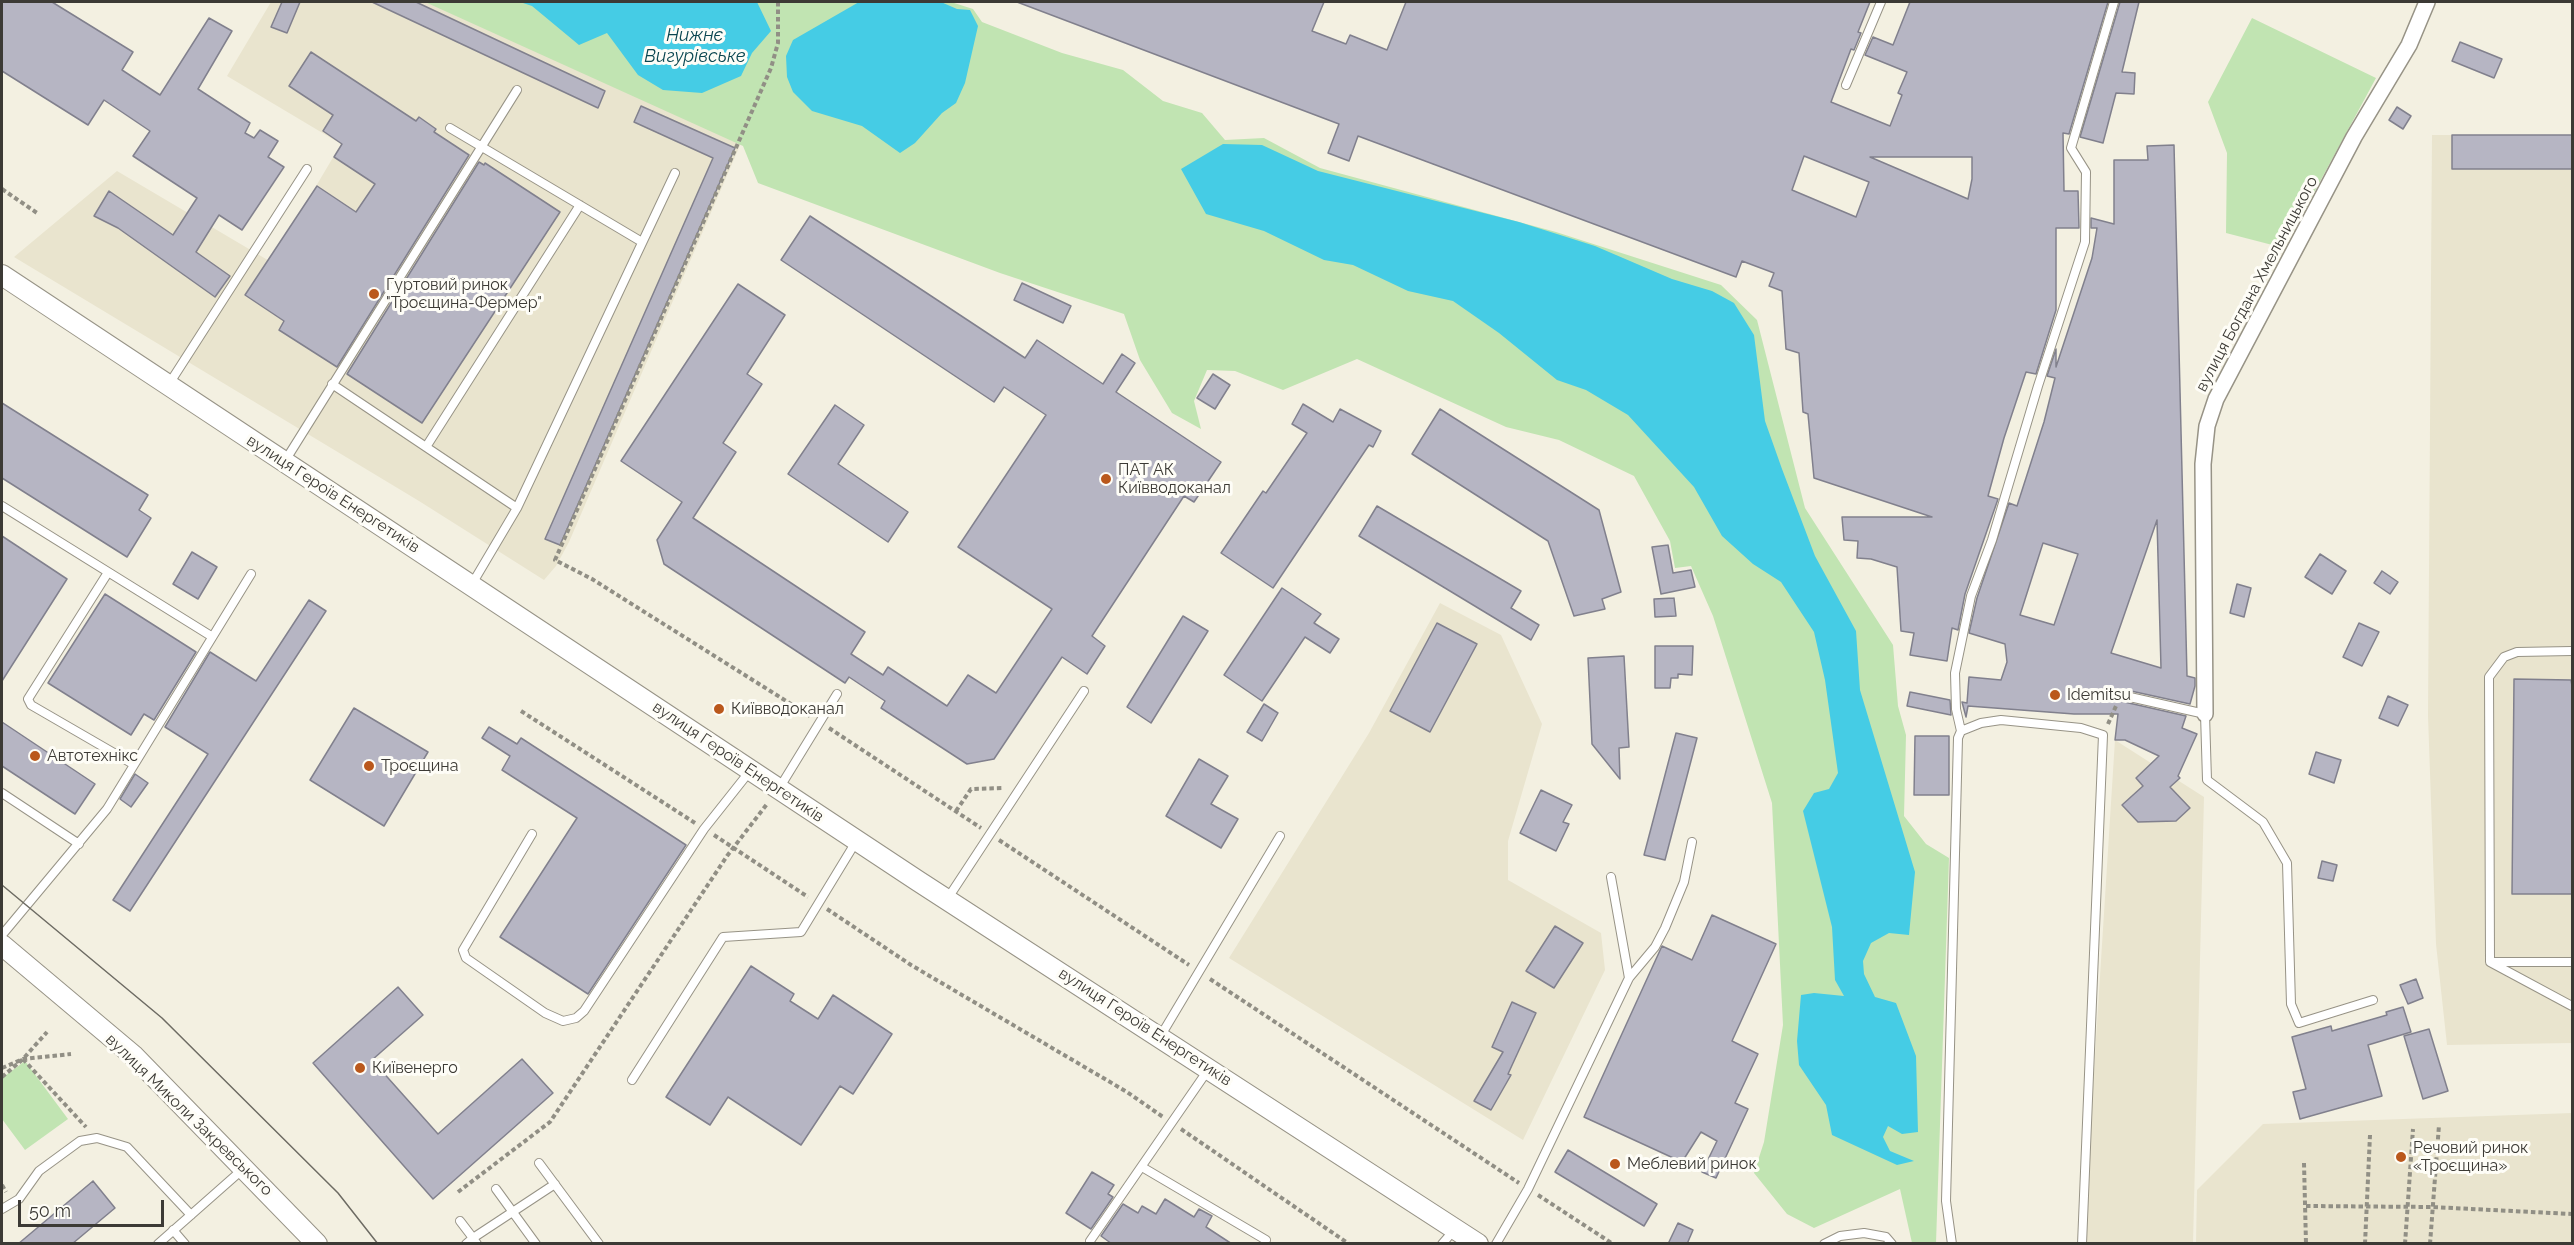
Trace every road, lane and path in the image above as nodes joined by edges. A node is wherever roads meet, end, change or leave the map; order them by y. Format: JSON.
{"nodes":[{"id":1,"x":778,"y":2,"type":"edge"},
{"id":2,"x":1881,"y":2,"type":"edge"},
{"id":3,"x":2114,"y":2,"type":"edge"},
{"id":4,"x":2427,"y":2,"type":"edge"},
{"id":5,"x":1846,"y":85,"type":"dead end"},
{"id":6,"x":517,"y":90,"type":"dead end"},
{"id":7,"x":450,"y":128,"type":"dead end"},
{"id":8,"x":481,"y":147,"type":"junction"},
{"id":9,"x":307,"y":169,"type":"dead end"},
{"id":10,"x":675,"y":173,"type":"dead end"},
{"id":11,"x":2,"y":189,"type":"edge"},
{"id":12,"x":580,"y":205,"type":"junction"},
{"id":13,"x":37,"y":213,"type":"dead end"},
{"id":14,"x":642,"y":243,"type":"junction"},
{"id":15,"x":2,"y":275,"type":"edge"},
{"id":16,"x":332,"y":384,"type":"junction"},
{"id":17,"x":168,"y":385,"type":"junction"},
{"id":18,"x":426,"y":447,"type":"junction"},
{"id":19,"x":285,"y":462,"type":"junction"},
{"id":20,"x":2,"y":506,"type":"edge"},
{"id":21,"x":517,"y":508,"type":"junction"},
{"id":22,"x":107,"y":574,"type":"junction"},
{"id":23,"x":251,"y":574,"type":"dead end"},
{"id":24,"x":472,"y":585,"type":"junction"},
{"id":25,"x":211,"y":636,"type":"junction"},
{"id":26,"x":2572,"y":651,"type":"edge"},
{"id":27,"x":1084,"y":691,"type":"dead end"},
{"id":28,"x":837,"y":694,"type":"dead end"},
{"id":29,"x":2121,"y":695,"type":"joint"},
{"id":30,"x":521,"y":711,"type":"dead end"},
{"id":31,"x":2205,"y":714,"type":"junction"},
{"id":32,"x":820,"y":722,"type":"junction"},
{"id":33,"x":1961,"y":731,"type":"junction"},
{"id":34,"x":2103,"y":735,"type":"junction"},
{"id":35,"x":134,"y":764,"type":"junction"},
{"id":36,"x":751,"y":770,"type":"junction"},
{"id":37,"x":779,"y":788,"type":"junction"},
{"id":38,"x":1020,"y":788,"type":"junction"},
{"id":39,"x":2,"y":793,"type":"edge"},
{"id":40,"x":956,"y":811,"type":"junction"},
{"id":41,"x":704,"y":829,"type":"junction"},
{"id":42,"x":532,"y":834,"type":"dead end"},
{"id":43,"x":990,"y":834,"type":"junction"},
{"id":44,"x":1280,"y":836,"type":"dead end"},
{"id":45,"x":857,"y":840,"type":"junction"},
{"id":46,"x":1692,"y":842,"type":"dead end"},
{"id":47,"x":79,"y":844,"type":"junction"},
{"id":48,"x":734,"y":847,"type":"junction"},
{"id":49,"x":1611,"y":877,"type":"dead end"},
{"id":50,"x":947,"y":900,"type":"junction"},
{"id":51,"x":819,"y":903,"type":"junction"},
{"id":52,"x":2,"y":935,"type":"edge"},
{"id":53,"x":2,"y":945,"type":"edge"},
{"id":54,"x":2490,"y":962,"type":"junction"},
{"id":55,"x":2572,"y":962,"type":"edge"},
{"id":56,"x":1199,"y":972,"type":"junction"},
{"id":57,"x":1629,"y":978,"type":"junction"},
{"id":58,"x":2373,"y":1000,"type":"dead end"},
{"id":59,"x":2572,"y":1006,"type":"edge"},
{"id":60,"x":47,"y":1032,"type":"dead end"},
{"id":61,"x":1160,"y":1037,"type":"junction"},
{"id":62,"x":71,"y":1054,"type":"dead end"},
{"id":63,"x":23,"y":1059,"type":"junction"},
{"id":64,"x":2,"y":1068,"type":"edge"},
{"id":65,"x":1209,"y":1068,"type":"junction"},
{"id":66,"x":2,"y":1077,"type":"edge"},
{"id":67,"x":632,"y":1080,"type":"dead end"},
{"id":68,"x":1172,"y":1123,"type":"junction"},
{"id":69,"x":2439,"y":1125,"type":"dead end"},
{"id":70,"x":2414,"y":1129,"type":"dead end"},
{"id":71,"x":2370,"y":1135,"type":"dead end"},
{"id":72,"x":97,"y":1138,"type":"junction"},
{"id":73,"x":539,"y":1163,"type":"dead end"},
{"id":74,"x":2304,"y":1163,"type":"dead end"},
{"id":75,"x":1142,"y":1167,"type":"junction"},
{"id":76,"x":244,"y":1168,"type":"junction"},
{"id":77,"x":555,"y":1184,"type":"junction"},
{"id":78,"x":496,"y":1189,"type":"dead end"},
{"id":79,"x":1528,"y":1189,"type":"junction"},
{"id":80,"x":458,"y":1192,"type":"dead end"},
{"id":81,"x":2306,"y":1206,"type":"junction"},
{"id":82,"x":2368,"y":1207,"type":"junction"},
{"id":83,"x":2408,"y":1207,"type":"junction"},
{"id":84,"x":2433,"y":1207,"type":"junction"},
{"id":85,"x":2,"y":1209,"type":"edge"},
{"id":86,"x":513,"y":1211,"type":"junction"},
{"id":87,"x":2572,"y":1214,"type":"edge"},
{"id":88,"x":190,"y":1215,"type":"junction"},
{"id":89,"x":460,"y":1221,"type":"dead end"},
{"id":90,"x":1456,"y":1228,"type":"junction"},
{"id":91,"x":173,"y":1230,"type":"junction"},
{"id":92,"x":1266,"y":1240,"type":"dead end"},
{"id":93,"x":1090,"y":1241,"type":"dead end"},
{"id":94,"x":472,"y":1242,"type":"edge"},
{"id":95,"x":158,"y":1244,"type":"edge"},
{"id":96,"x":185,"y":1244,"type":"edge"},
{"id":97,"x":317,"y":1244,"type":"edge"},
{"id":98,"x":536,"y":1244,"type":"edge"},
{"id":99,"x":599,"y":1244,"type":"edge"},
{"id":100,"x":1349,"y":1244,"type":"edge"},
{"id":101,"x":1443,"y":1244,"type":"edge"},
{"id":102,"x":1478,"y":1244,"type":"edge"},
{"id":103,"x":1496,"y":1244,"type":"edge"},
{"id":104,"x":1613,"y":1244,"type":"edge"},
{"id":105,"x":1824,"y":1244,"type":"edge"},
{"id":106,"x":1892,"y":1244,"type":"edge"},
{"id":107,"x":1952,"y":1244,"type":"edge"},
{"id":108,"x":2082,"y":1244,"type":"edge"},
{"id":109,"x":2306,"y":1244,"type":"edge"},
{"id":110,"x":2365,"y":1244,"type":"edge"},
{"id":111,"x":2405,"y":1244,"type":"edge"},
{"id":112,"x":2430,"y":1244,"type":"edge"}],
"edges":[{"from":1,"to":32,"type":"path"},
{"from":2,"to":5,"type":"lane"},
{"from":3,"to":33,"type":"lane"},
{"from":4,"to":31,"type":"street","name":"вулиця Богдана Хмельницького"},
{"from":6,"to":8,"type":"lane"},
{"from":7,"to":8,"type":"lane"},
{"from":8,"to":12,"type":"lane"},
{"from":8,"to":16,"type":"lane"},
{"from":9,"to":17,"type":"lane"},
{"from":10,"to":14,"type":"lane"},
{"from":11,"to":13,"type":"path"},
{"from":12,"to":14,"type":"lane"},
{"from":12,"to":18,"type":"lane"},
{"from":14,"to":21,"type":"lane"},
{"from":15,"to":17,"type":"street","name":"вулиця Героїв Енергетиків"},
{"from":16,"to":18,"type":"lane"},
{"from":16,"to":19,"type":"lane"},
{"from":17,"to":19,"type":"street","name":"вулиця Героїв Енергетиків"},
{"from":18,"to":21,"type":"lane"},
{"from":19,"to":24,"type":"street","name":"вулиця Героїв Енергетиків"},
{"from":20,"to":22,"type":"lane"},
{"from":21,"to":24,"type":"lane"},
{"from":22,"to":25,"type":"lane"},
{"from":22,"to":35,"type":"lane"},
{"from":23,"to":25,"type":"lane"},
{"from":24,"to":36,"type":"street","name":"вулиця Героїв Енергетиків"},
{"from":25,"to":35,"type":"lane"},
{"from":26,"to":54,"type":"lane"},
{"from":27,"to":38,"type":"lane"},
{"from":28,"to":32,"type":"lane"},
{"from":29,"to":31,"type":"lane"},
{"from":29,"to":34,"type":"path"},
{"from":30,"to":41,"type":"path"},
{"from":31,"to":58,"type":"lane"},
{"from":32,"to":37,"type":"lane"},
{"from":32,"to":40,"type":"path"},
{"from":33,"to":34,"type":"lane"},
{"from":33,"to":107,"type":"lane"},
{"from":34,"to":108,"type":"lane"},
{"from":35,"to":47,"type":"lane"},
{"from":36,"to":37,"type":"street","name":"вулиця Героїв Енергетиків"},
{"from":36,"to":41,"type":"lane"},
{"from":37,"to":45,"type":"street","name":"вулиця Героїв Енергетиків"},
{"from":37,"to":48,"type":"path"},
{"from":38,"to":40,"type":"path"},
{"from":38,"to":43,"type":"lane"},
{"from":39,"to":47,"type":"lane"},
{"from":40,"to":43,"type":"path"},
{"from":41,"to":42,"type":"lane"},
{"from":41,"to":48,"type":"path"},
{"from":43,"to":50,"type":"lane"},
{"from":43,"to":56,"type":"path"},
{"from":44,"to":56,"type":"lane"},
{"from":45,"to":50,"type":"street","name":"вулиця Героїв Енергетиків"},
{"from":45,"to":51,"type":"lane"},
{"from":46,"to":57,"type":"lane"},
{"from":47,"to":52,"type":"lane"},
{"from":48,"to":51,"type":"path"},
{"from":48,"to":80,"type":"path"},
{"from":49,"to":57,"type":"lane"},
{"from":50,"to":61,"type":"street","name":"вулиця Героїв Енергетиків"},
{"from":51,"to":67,"type":"lane"},
{"from":51,"to":68,"type":"path"},
{"from":53,"to":76,"type":"street","name":"вулиця Миколи Закревського"},
{"from":54,"to":55,"type":"lane"},
{"from":54,"to":59,"type":"lane"},
{"from":56,"to":61,"type":"lane"},
{"from":56,"to":79,"type":"path"},
{"from":57,"to":79,"type":"lane"},
{"from":60,"to":63,"type":"path"},
{"from":61,"to":65,"type":"street","name":"вулиця Героїв Енергетиків"},
{"from":62,"to":63,"type":"path"},
{"from":63,"to":64,"type":"path"},
{"from":63,"to":66,"type":"path"},
{"from":63,"to":72,"type":"path"},
{"from":65,"to":68,"type":"lane"},
{"from":65,"to":90,"type":"street","name":"вулиця Героїв Енергетиків"},
{"from":68,"to":75,"type":"lane"},
{"from":68,"to":100,"type":"path"},
{"from":69,"to":84,"type":"path"},
{"from":70,"to":83,"type":"path"},
{"from":71,"to":82,"type":"path"},
{"from":72,"to":85,"type":"lane"},
{"from":72,"to":88,"type":"lane"},
{"from":73,"to":77,"type":"lane"},
{"from":74,"to":81,"type":"path"},
{"from":75,"to":92,"type":"lane"},
{"from":75,"to":93,"type":"lane"},
{"from":76,"to":88,"type":"lane"},
{"from":76,"to":97,"type":"street","name":"вулиця Миколи Закревського"},
{"from":77,"to":86,"type":"lane"},
{"from":77,"to":99,"type":"lane"},
{"from":78,"to":86,"type":"lane"},
{"from":79,"to":103,"type":"lane"},
{"from":79,"to":104,"type":"path"},
{"from":81,"to":82,"type":"path"},
{"from":81,"to":109,"type":"path"},
{"from":82,"to":83,"type":"path"},
{"from":82,"to":110,"type":"path"},
{"from":83,"to":84,"type":"path"},
{"from":83,"to":111,"type":"path"},
{"from":84,"to":87,"type":"path"},
{"from":84,"to":112,"type":"path"},
{"from":86,"to":94,"type":"lane"},
{"from":86,"to":98,"type":"lane"},
{"from":88,"to":91,"type":"lane"},
{"from":89,"to":94,"type":"lane"},
{"from":90,"to":101,"type":"lane"},
{"from":90,"to":102,"type":"street","name":"вулиця Героїв Енергетиків"},
{"from":91,"to":95,"type":"lane"},
{"from":91,"to":96,"type":"lane"},
{"from":105,"to":106,"type":"lane"}]}
